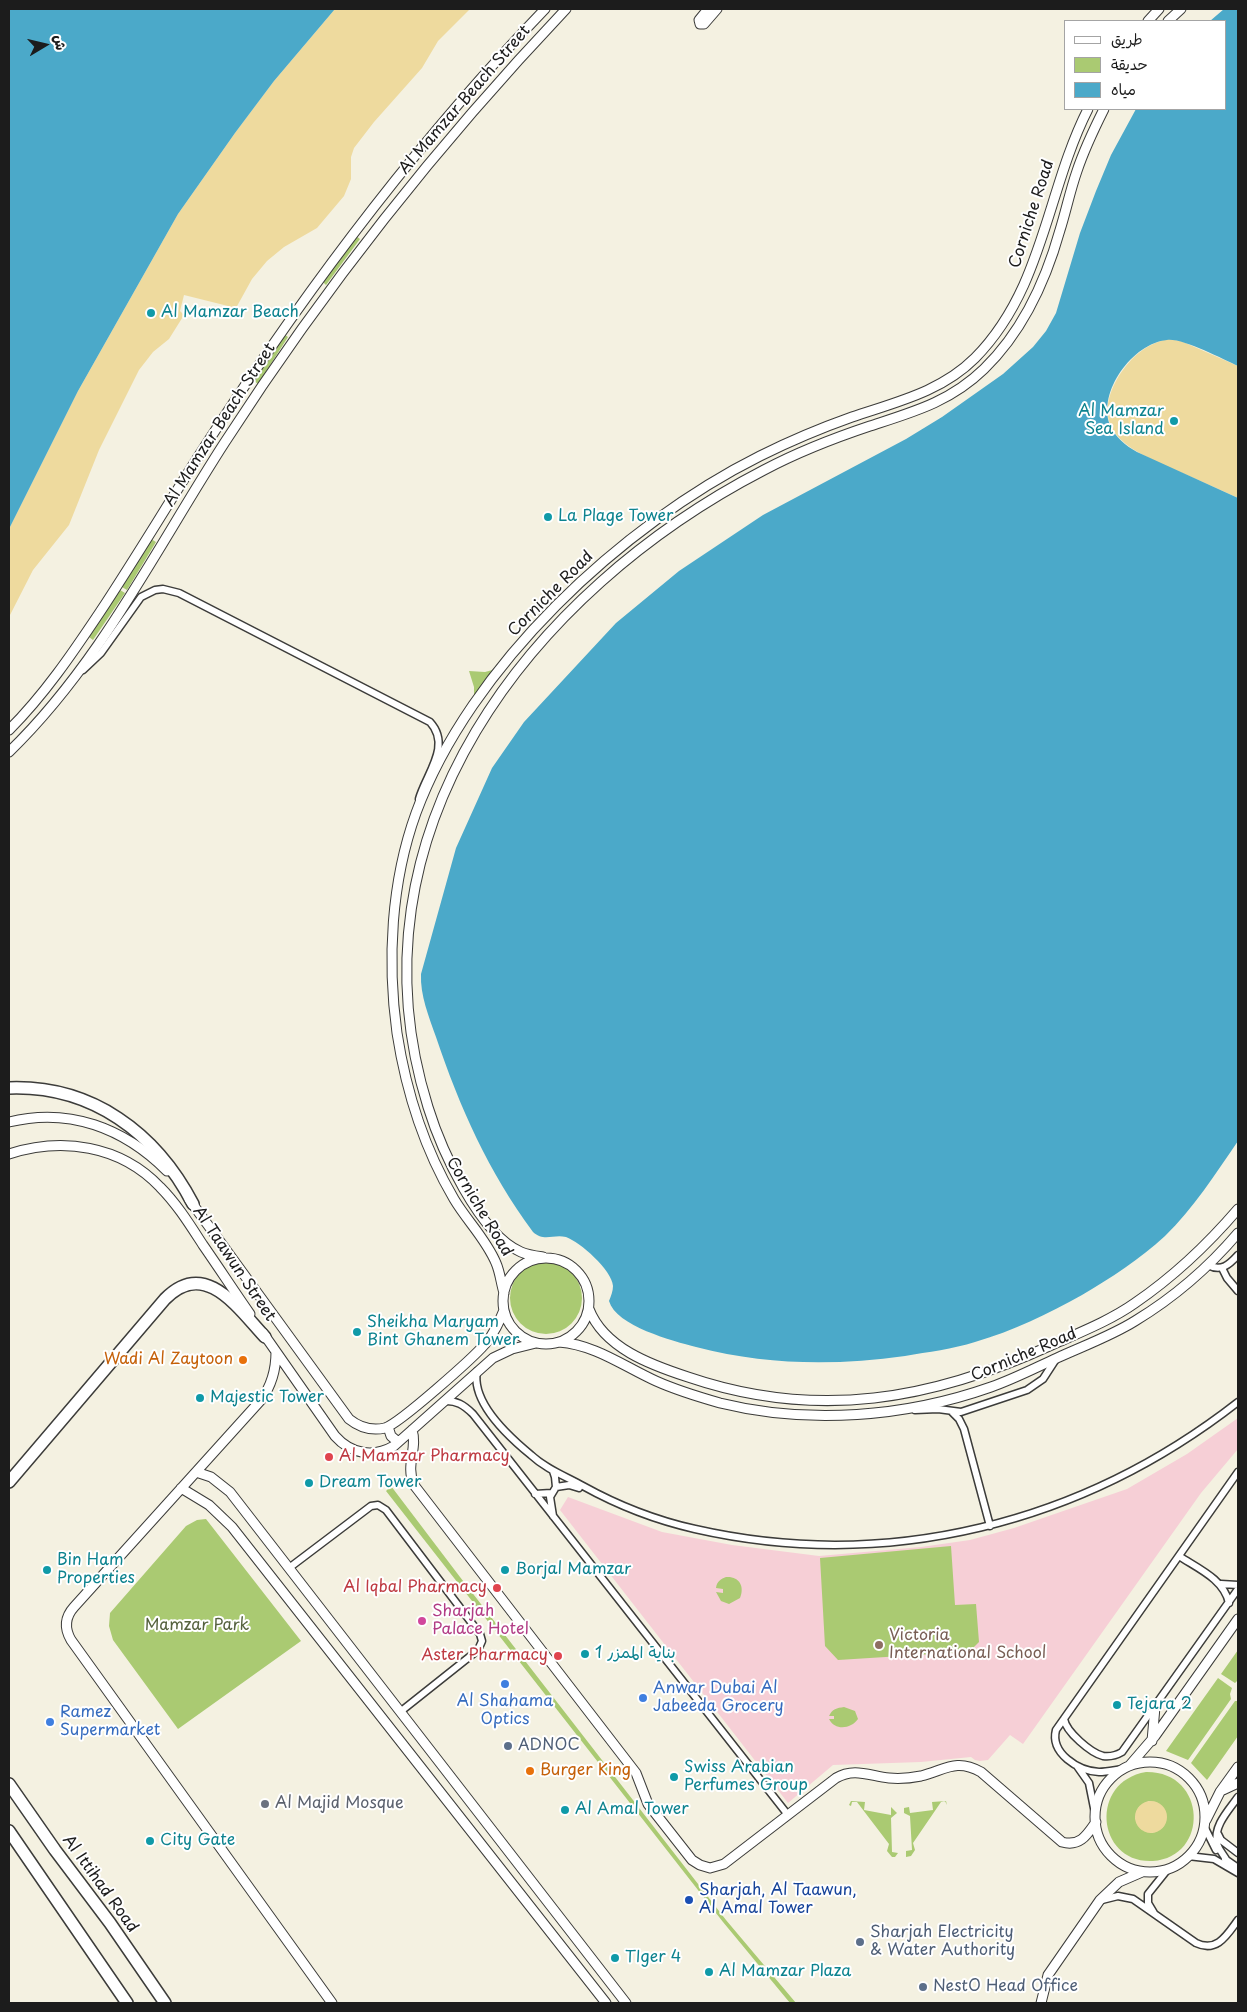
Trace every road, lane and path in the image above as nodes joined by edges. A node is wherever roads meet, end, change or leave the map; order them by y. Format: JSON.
{"nodes":[{"id":1,"x":545,"y":9,"type":"edge"},
{"id":2,"x":566,"y":9,"type":"edge"},
{"id":3,"x":708,"y":9,"type":"edge"},
{"id":4,"x":717,"y":9,"type":"edge"},
{"id":5,"x":1160,"y":9,"type":"edge"},
{"id":6,"x":1181,"y":9,"type":"edge"},
{"id":7,"x":1149,"y":20,"type":"edge"},
{"id":8,"x":1169,"y":20,"type":"edge"},
{"id":9,"x":1088,"y":110,"type":"edge"},
{"id":10,"x":1104,"y":110,"type":"edge"},
{"id":11,"x":76,"y":675,"type":"junction"},
{"id":12,"x":9,"y":730,"type":"edge"},
{"id":13,"x":9,"y":752,"type":"edge"},
{"id":14,"x":416,"y":814,"type":"junction"},
{"id":15,"x":9,"y":1088,"type":"edge"},
{"id":16,"x":9,"y":1122,"type":"edge"},
{"id":17,"x":9,"y":1154,"type":"edge"},
{"id":18,"x":193,"y":1204,"type":"junction"},
{"id":19,"x":1238,"y":1209,"type":"edge"},
{"id":20,"x":1238,"y":1233,"type":"edge"},
{"id":21,"x":1238,"y":1241,"type":"edge"},
{"id":22,"x":1208,"y":1242,"type":"junction"},
{"id":23,"x":1219,"y":1253,"type":"junction"},
{"id":24,"x":1238,"y":1255,"type":"edge"},
{"id":25,"x":543,"y":1257,"type":"junction"},
{"id":26,"x":1208,"y":1265,"type":"junction"},
{"id":27,"x":1222,"y":1268,"type":"junction"},
{"id":28,"x":1238,"y":1291,"type":"edge"},
{"id":29,"x":504,"y":1293,"type":"junction"},
{"id":30,"x":588,"y":1309,"type":"junction"},
{"id":31,"x":504,"y":1310,"type":"junction"},
{"id":32,"x":265,"y":1337,"type":"junction"},
{"id":33,"x":559,"y":1342,"type":"junction"},
{"id":34,"x":536,"y":1343,"type":"junction"},
{"id":35,"x":276,"y":1352,"type":"junction"},
{"id":36,"x":1056,"y":1359,"type":"junction"},
{"id":37,"x":477,"y":1371,"type":"junction"},
{"id":38,"x":444,"y":1401,"type":"junction"},
{"id":39,"x":1238,"y":1402,"type":"edge"},
{"id":40,"x":903,"y":1409,"type":"junction"},
{"id":41,"x":969,"y":1410,"type":"junction"},
{"id":42,"x":952,"y":1412,"type":"junction"},
{"id":43,"x":388,"y":1427,"type":"junction"},
{"id":44,"x":964,"y":1429,"type":"junction"},
{"id":45,"x":412,"y":1430,"type":"junction"},
{"id":46,"x":398,"y":1442,"type":"junction"},
{"id":47,"x":553,"y":1471,"type":"junction"},
{"id":48,"x":196,"y":1472,"type":"junction"},
{"id":49,"x":1238,"y":1472,"type":"edge"},
{"id":50,"x":9,"y":1482,"type":"edge"},
{"id":51,"x":556,"y":1487,"type":"junction"},
{"id":52,"x":182,"y":1488,"type":"junction"},
{"id":53,"x":590,"y":1490,"type":"junction"},
{"id":54,"x":551,"y":1493,"type":"junction"},
{"id":55,"x":535,"y":1494,"type":"junction"},
{"id":56,"x":554,"y":1519,"type":"junction"},
{"id":57,"x":990,"y":1526,"type":"junction"},
{"id":58,"x":1179,"y":1556,"type":"junction"},
{"id":59,"x":289,"y":1568,"type":"junction"},
{"id":60,"x":1221,"y":1584,"type":"junction"},
{"id":61,"x":1238,"y":1585,"type":"edge"},
{"id":62,"x":1238,"y":1589,"type":"edge"},
{"id":63,"x":1229,"y":1603,"type":"junction"},
{"id":64,"x":1238,"y":1619,"type":"edge"},
{"id":65,"x":1155,"y":1707,"type":"junction"},
{"id":66,"x":400,"y":1712,"type":"junction"},
{"id":67,"x":1064,"y":1719,"type":"junction"},
{"id":68,"x":1152,"y":1741,"type":"junction"},
{"id":69,"x":1074,"y":1763,"type":"junction"},
{"id":70,"x":1238,"y":1766,"type":"edge"},
{"id":71,"x":1126,"y":1768,"type":"junction"},
{"id":72,"x":1238,"y":1783,"type":"edge"},
{"id":73,"x":9,"y":1784,"type":"edge"},
{"id":74,"x":1220,"y":1792,"type":"junction"},
{"id":75,"x":1238,"y":1797,"type":"edge"},
{"id":76,"x":788,"y":1815,"type":"junction"},
{"id":77,"x":1095,"y":1818,"type":"junction"},
{"id":78,"x":1204,"y":1824,"type":"junction"},
{"id":79,"x":9,"y":1830,"type":"edge"},
{"id":80,"x":1217,"y":1833,"type":"junction"},
{"id":81,"x":1238,"y":1853,"type":"edge"},
{"id":82,"x":1188,"y":1856,"type":"junction"},
{"id":83,"x":1228,"y":1860,"type":"junction"},
{"id":84,"x":1168,"y":1869,"type":"junction"},
{"id":85,"x":1237,"y":1870,"type":"edge"},
{"id":86,"x":1144,"y":1871,"type":"junction"},
{"id":87,"x":1100,"y":1900,"type":"junction"},
{"id":88,"x":1156,"y":1916,"type":"junction"},
{"id":89,"x":1238,"y":1920,"type":"edge"},
{"id":90,"x":127,"y":2003,"type":"edge"},
{"id":91,"x":165,"y":2003,"type":"edge"},
{"id":92,"x":332,"y":2003,"type":"edge"},
{"id":93,"x":606,"y":2003,"type":"edge"},
{"id":94,"x":626,"y":2003,"type":"edge"},
{"id":95,"x":1041,"y":2003,"type":"edge"}],
"edges":[{"from":1,"to":12,"type":"street","name":"Al Mamzar Beach Street"},
{"from":2,"to":11,"type":"street","name":"Al Mamzar Beach Street"},
{"from":3,"to":4,"type":"street"},
{"from":5,"to":7,"type":"street"},
{"from":6,"to":8,"type":"street"},
{"from":9,"to":14,"type":"street","name":"Corniche Road"},
{"from":10,"to":25,"type":"street","name":"Corniche Road"},
{"from":11,"to":13,"type":"street","name":"Al Mamzar Beach Street"},
{"from":11,"to":14,"type":"street"},
{"from":14,"to":29,"type":"street","name":"Corniche Road"},
{"from":15,"to":18,"type":"highway"},
{"from":16,"to":18,"type":"street","name":"Al Taawun Street"},
{"from":17,"to":32,"type":"street","name":"Al Taawun Street"},
{"from":18,"to":43,"type":"street","name":"Al Taawun Street"},
{"from":19,"to":22,"type":"street","name":"Corniche Road"},
{"from":20,"to":23,"type":"street","name":"Corniche Road"},
{"from":21,"to":23,"type":"street"},
{"from":22,"to":23,"type":"street"},
{"from":22,"to":30,"type":"street","name":"Corniche Road"},
{"from":23,"to":26,"type":"street","name":"Corniche Road"},
{"from":24,"to":27,"type":"street"},
{"from":25,"to":29,"type":"street"},
{"from":25,"to":30,"type":"street"},
{"from":26,"to":27,"type":"street"},
{"from":26,"to":36,"type":"street","name":"Corniche Road"},
{"from":27,"to":28,"type":"street"},
{"from":29,"to":31,"type":"street"},
{"from":30,"to":33,"type":"street"},
{"from":31,"to":34,"type":"street"},
{"from":31,"to":43,"type":"street"},
{"from":32,"to":35,"type":"street","name":"Al Taawun Street"},
{"from":32,"to":50,"type":"highway"},
{"from":33,"to":34,"type":"street"},
{"from":33,"to":40,"type":"street","name":"Corniche Road"},
{"from":34,"to":37,"type":"street","name":"Al Taawun Street"},
{"from":35,"to":46,"type":"street","name":"Al Taawun Street"},
{"from":35,"to":48,"type":"street"},
{"from":36,"to":40,"type":"street","name":"Corniche Road"},
{"from":36,"to":41,"type":"street"},
{"from":37,"to":38,"type":"street","name":"Al Taawun Street"},
{"from":37,"to":47,"type":"street"},
{"from":38,"to":45,"type":"street","name":"Al Taawun Street"},
{"from":38,"to":55,"type":"street"},
{"from":39,"to":57,"type":"street"},
{"from":40,"to":42,"type":"street"},
{"from":41,"to":42,"type":"street"},
{"from":41,"to":44,"type":"street"},
{"from":42,"to":44,"type":"street"},
{"from":43,"to":46,"type":"street"},
{"from":44,"to":57,"type":"street"},
{"from":45,"to":46,"type":"street","name":"Al Taawun Street"},
{"from":45,"to":76,"type":"street"},
{"from":47,"to":51,"type":"street"},
{"from":47,"to":53,"type":"street"},
{"from":48,"to":52,"type":"street"},
{"from":48,"to":59,"type":"street"},
{"from":49,"to":58,"type":"street"},
{"from":51,"to":53,"type":"street"},
{"from":51,"to":54,"type":"street"},
{"from":52,"to":92,"type":"street"},
{"from":52,"to":93,"type":"street"},
{"from":53,"to":57,"type":"street"},
{"from":54,"to":55,"type":"street"},
{"from":54,"to":56,"type":"street"},
{"from":55,"to":56,"type":"street"},
{"from":56,"to":76,"type":"street"},
{"from":58,"to":60,"type":"street"},
{"from":58,"to":67,"type":"street"},
{"from":59,"to":66,"type":"street"},
{"from":59,"to":66,"type":"street"},
{"from":60,"to":61,"type":"street"},
{"from":60,"to":63,"type":"street"},
{"from":62,"to":63,"type":"street"},
{"from":63,"to":65,"type":"street"},
{"from":64,"to":68,"type":"street"},
{"from":65,"to":67,"type":"street"},
{"from":65,"to":68,"type":"street"},
{"from":66,"to":94,"type":"street"},
{"from":67,"to":69,"type":"street"},
{"from":68,"to":71,"type":"street"},
{"from":69,"to":71,"type":"street"},
{"from":69,"to":77,"type":"street"},
{"from":70,"to":74,"type":"street"},
{"from":71,"to":77,"type":"street"},
{"from":71,"to":78,"type":"street"},
{"from":72,"to":74,"type":"street"},
{"from":73,"to":91,"type":"highway","name":"Al Ittihad Road"},
{"from":74,"to":78,"type":"street"},
{"from":75,"to":80,"type":"street"},
{"from":76,"to":77,"type":"street"},
{"from":77,"to":86,"type":"street"},
{"from":78,"to":82,"type":"street"},
{"from":78,"to":83,"type":"street"},
{"from":79,"to":90,"type":"highway"},
{"from":80,"to":81,"type":"street"},
{"from":80,"to":83,"type":"street"},
{"from":82,"to":84,"type":"street"},
{"from":82,"to":85,"type":"street"},
{"from":83,"to":85,"type":"street"},
{"from":84,"to":86,"type":"street"},
{"from":84,"to":88,"type":"street"},
{"from":86,"to":87,"type":"street"},
{"from":87,"to":88,"type":"street"},
{"from":87,"to":95,"type":"street"},
{"from":88,"to":89,"type":"street"}]}
